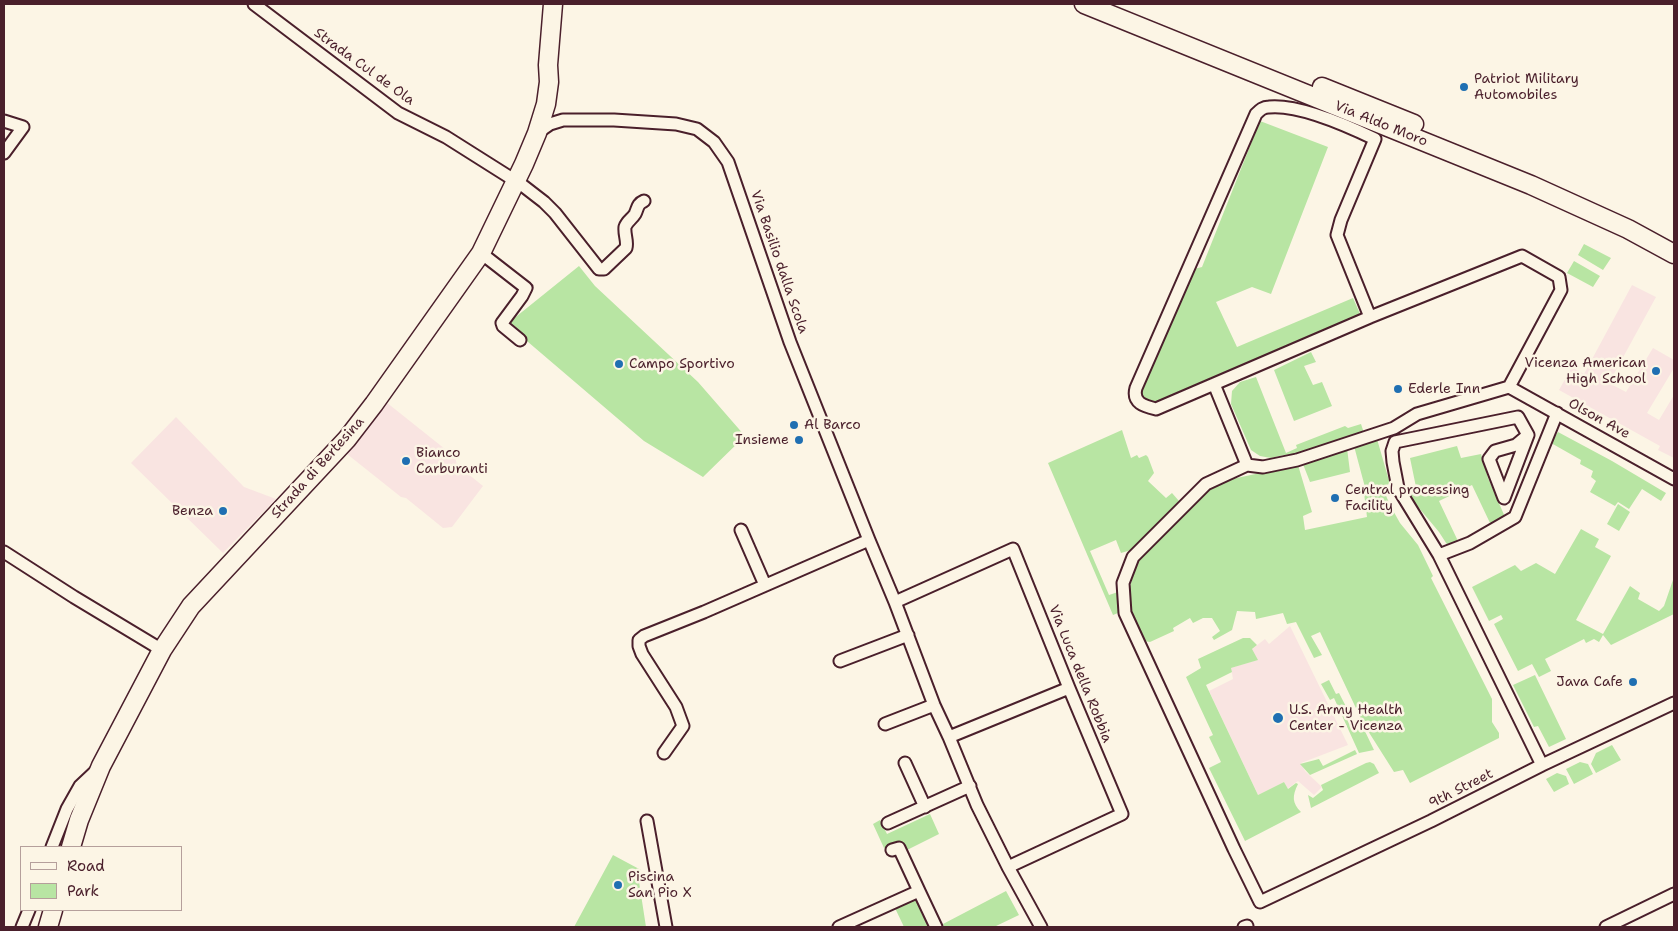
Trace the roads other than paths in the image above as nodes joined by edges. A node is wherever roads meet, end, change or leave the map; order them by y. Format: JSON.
{"nodes":[{"id":1,"x":254,"y":4,"type":"edge"},
{"id":2,"x":553,"y":4,"type":"edge"},
{"id":3,"x":1084,"y":4,"type":"edge"},
{"id":4,"x":1114,"y":4,"type":"edge"},
{"id":5,"x":543,"y":114,"type":"junction"},
{"id":6,"x":563,"y":120,"type":"junction"},
{"id":7,"x":4,"y":121,"type":"edge"},
{"id":8,"x":4,"y":153,"type":"edge"},
{"id":9,"x":514,"y":179,"type":"junction"},
{"id":10,"x":644,"y":201,"type":"dead end"},
{"id":11,"x":1674,"y":241,"type":"edge"},
{"id":12,"x":481,"y":253,"type":"junction"},
{"id":13,"x":1674,"y":254,"type":"edge"},
{"id":14,"x":1370,"y":317,"type":"junction"},
{"id":15,"x":520,"y":340,"type":"dead end"},
{"id":16,"x":1214,"y":384,"type":"junction"},
{"id":17,"x":1509,"y":387,"type":"junction"},
{"id":18,"x":1557,"y":413,"type":"junction"},
{"id":19,"x":1394,"y":428,"type":"junction"},
{"id":20,"x":1528,"y":435,"type":"junction"},
{"id":21,"x":1395,"y":442,"type":"junction"},
{"id":22,"x":1246,"y":465,"type":"junction"},
{"id":23,"x":1674,"y":479,"type":"edge"},
{"id":24,"x":741,"y":530,"type":"dead end"},
{"id":25,"x":869,"y":540,"type":"junction"},
{"id":26,"x":4,"y":552,"type":"edge"},
{"id":27,"x":1439,"y":555,"type":"junction"},
{"id":28,"x":765,"y":585,"type":"junction"},
{"id":29,"x":896,"y":602,"type":"junction"},
{"id":30,"x":908,"y":635,"type":"junction"},
{"id":31,"x":162,"y":650,"type":"junction"},
{"id":32,"x":840,"y":661,"type":"dead end"},
{"id":33,"x":1069,"y":688,"type":"junction"},
{"id":34,"x":1674,"y":703,"type":"edge"},
{"id":35,"x":934,"y":705,"type":"junction"},
{"id":36,"x":885,"y":724,"type":"dead end"},
{"id":37,"x":949,"y":737,"type":"junction"},
{"id":38,"x":664,"y":752,"type":"dead end"},
{"id":39,"x":905,"y":763,"type":"dead end"},
{"id":40,"x":1542,"y":765,"type":"junction"},
{"id":41,"x":101,"y":766,"type":"junction"},
{"id":42,"x":970,"y":786,"type":"junction"},
{"id":43,"x":924,"y":806,"type":"junction"},
{"id":44,"x":648,"y":821,"type":"dead end"},
{"id":45,"x":888,"y":822,"type":"dead end"},
{"id":46,"x":52,"y":846,"type":"edge"},
{"id":47,"x":71,"y":846,"type":"edge"},
{"id":48,"x":892,"y":850,"type":"dead end"},
{"id":49,"x":1008,"y":867,"type":"junction"},
{"id":50,"x":919,"y":891,"type":"junction"},
{"id":51,"x":1674,"y":894,"type":"edge"},
{"id":52,"x":29,"y":911,"type":"edge"},
{"id":53,"x":53,"y":911,"type":"edge"},
{"id":54,"x":1629,"y":922,"type":"edge"},
{"id":55,"x":22,"y":927,"type":"edge"},
{"id":56,"x":48,"y":927,"type":"edge"},
{"id":57,"x":666,"y":927,"type":"edge"},
{"id":58,"x":839,"y":927,"type":"edge"},
{"id":59,"x":936,"y":927,"type":"edge"},
{"id":60,"x":1041,"y":927,"type":"edge"},
{"id":61,"x":1606,"y":927,"type":"edge"}],
"edges":[{"from":1,"to":9,"type":"street","name":"Strada Cul de Ola"},
{"from":2,"to":5,"type":"main road","name":"Strada di Bertesina"},
{"from":3,"to":13,"type":"main road","name":"Via Aldo Moro"},
{"from":4,"to":11,"type":"main road","name":"Via Aldo Moro"},
{"from":5,"to":6,"type":"street","name":"Via Basilio dalla Scola"},
{"from":5,"to":6,"type":"street"},
{"from":5,"to":9,"type":"main road","name":"Strada di Bertesina"},
{"from":5,"to":9,"type":"main road","name":"Strada di Bertesina"},
{"from":6,"to":25,"type":"street","name":"Via Basilio dalla Scola"},
{"from":7,"to":8,"type":"street"},
{"from":9,"to":10,"type":"street"},
{"from":9,"to":12,"type":"main road","name":"Strada di Bertesina"},
{"from":12,"to":15,"type":"street"},
{"from":12,"to":31,"type":"main road","name":"Strada di Bertesina"},
{"from":14,"to":16,"type":"street"},
{"from":14,"to":16,"type":"street"},
{"from":14,"to":17,"type":"street"},
{"from":16,"to":22,"type":"street"},
{"from":17,"to":18,"type":"street","name":"Olson Ave"},
{"from":17,"to":19,"type":"street"},
{"from":18,"to":23,"type":"street","name":"Olson Ave"},
{"from":18,"to":27,"type":"street"},
{"from":19,"to":21,"type":"street"},
{"from":19,"to":22,"type":"street"},
{"from":20,"to":20,"type":"street"},
{"from":20,"to":21,"type":"street"},
{"from":21,"to":27,"type":"street"},
{"from":22,"to":40,"type":"street","name":"9th Street"},
{"from":24,"to":28,"type":"street"},
{"from":25,"to":28,"type":"street"},
{"from":25,"to":29,"type":"street","name":"Via Basilio dalla Scola"},
{"from":26,"to":31,"type":"street"},
{"from":27,"to":40,"type":"street"},
{"from":28,"to":38,"type":"street"},
{"from":29,"to":30,"type":"street","name":"Via Basilio dalla Scola"},
{"from":29,"to":33,"type":"street","name":"Via Luca della Robbia"},
{"from":30,"to":32,"type":"street"},
{"from":30,"to":35,"type":"street","name":"Via Basilio dalla Scola"},
{"from":31,"to":41,"type":"main road","name":"Strada di Bertesina"},
{"from":33,"to":37,"type":"street"},
{"from":33,"to":49,"type":"street","name":"Via Luca della Robbia"},
{"from":34,"to":40,"type":"street","name":"9th Street"},
{"from":35,"to":36,"type":"street"},
{"from":35,"to":37,"type":"street","name":"Via Basilio dalla Scola"},
{"from":37,"to":42,"type":"street","name":"Via Basilio dalla Scola"},
{"from":39,"to":43,"type":"street"},
{"from":41,"to":46,"type":"street","name":"Strada di Bertesina"},
{"from":41,"to":47,"type":"main road","name":"Strada di Bertesina"},
{"from":42,"to":43,"type":"street"},
{"from":42,"to":49,"type":"street","name":"Via Basilio dalla Scola"},
{"from":43,"to":45,"type":"street"},
{"from":44,"to":57,"type":"street"},
{"from":48,"to":50,"type":"street"},
{"from":49,"to":60,"type":"street","name":"Via Basilio dalla Scola"},
{"from":50,"to":58,"type":"street"},
{"from":50,"to":59,"type":"street"},
{"from":51,"to":54,"type":"street"},
{"from":52,"to":55,"type":"street"},
{"from":53,"to":56,"type":"main road"},
{"from":54,"to":61,"type":"street"}]}
